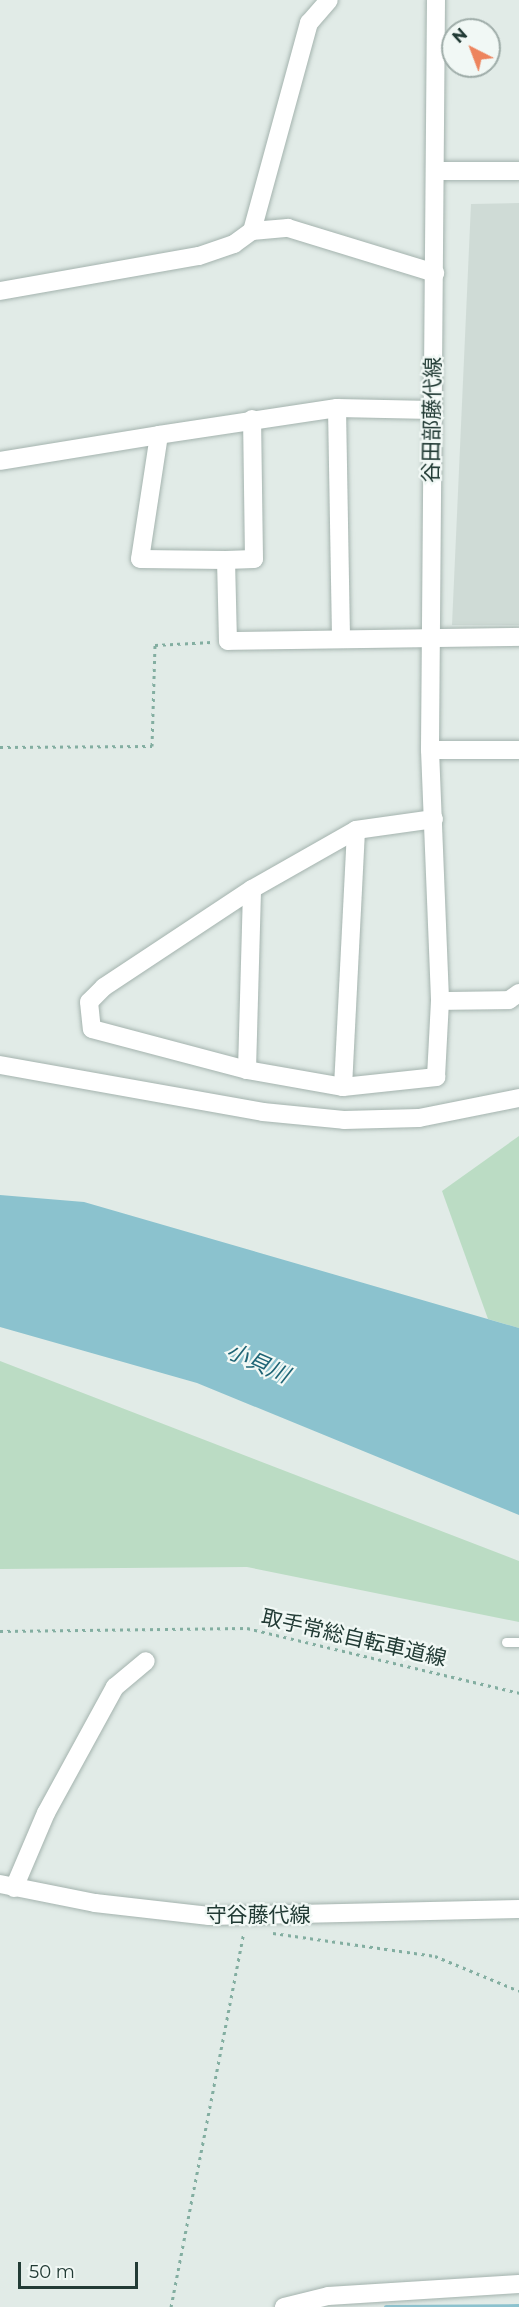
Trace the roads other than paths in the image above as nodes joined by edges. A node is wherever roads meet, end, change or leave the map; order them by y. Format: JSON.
{"nodes":[{"id":1,"x":329,"y":0,"type":"edge"},
{"id":2,"x":440,"y":3,"type":"edge"},
{"id":3,"x":435,"y":171,"type":"junction"},
{"id":4,"x":519,"y":171,"type":"edge"},
{"id":5,"x":252,"y":231,"type":"junction"},
{"id":6,"x":435,"y":273,"type":"junction"},
{"id":7,"x":0,"y":291,"type":"edge"},
{"id":8,"x":337,"y":408,"type":"junction"},
{"id":9,"x":432,"y":410,"type":"junction"},
{"id":10,"x":252,"y":419,"type":"junction"},
{"id":11,"x":159,"y":435,"type":"junction"},
{"id":12,"x":0,"y":461,"type":"edge"},
{"id":13,"x":226,"y":560,"type":"junction"},
{"id":14,"x":341,"y":636,"type":"junction"},
{"id":15,"x":430,"y":637,"type":"junction"},
{"id":16,"x":519,"y":637,"type":"edge"},
{"id":17,"x":430,"y":750,"type":"junction"},
{"id":18,"x":519,"y":750,"type":"edge"},
{"id":19,"x":434,"y":819,"type":"junction"},
{"id":20,"x":356,"y":830,"type":"junction"},
{"id":21,"x":252,"y":890,"type":"junction"},
{"id":22,"x":514,"y":996,"type":"edge"},
{"id":23,"x":440,"y":1001,"type":"junction"},
{"id":24,"x":0,"y":1065,"type":"edge"},
{"id":25,"x":247,"y":1070,"type":"junction"},
{"id":26,"x":343,"y":1087,"type":"junction"},
{"id":27,"x":519,"y":1098,"type":"edge"},
{"id":28,"x":506,"y":1642,"type":"dead end"},
{"id":29,"x":519,"y":1642,"type":"edge"},
{"id":30,"x":146,"y":1661,"type":"dead end"},
{"id":31,"x":7,"y":1886,"type":"edge"},
{"id":32,"x":519,"y":1909,"type":"edge"},
{"id":33,"x":519,"y":2284,"type":"edge"},
{"id":34,"x":284,"y":2307,"type":"edge"}],
"edges":[{"from":1,"to":5,"type":"street"},
{"from":2,"to":3,"type":"street","name":"谷田部藤代線"},
{"from":3,"to":4,"type":"street"},
{"from":3,"to":6,"type":"street","name":"谷田部藤代線"},
{"from":5,"to":6,"type":"street"},
{"from":5,"to":7,"type":"street"},
{"from":6,"to":9,"type":"street","name":"谷田部藤代線"},
{"from":8,"to":9,"type":"street"},
{"from":8,"to":10,"type":"street"},
{"from":8,"to":14,"type":"street"},
{"from":9,"to":15,"type":"street","name":"谷田部藤代線"},
{"from":10,"to":11,"type":"street"},
{"from":10,"to":13,"type":"street"},
{"from":11,"to":12,"type":"street"},
{"from":11,"to":13,"type":"street"},
{"from":13,"to":14,"type":"street"},
{"from":14,"to":15,"type":"street"},
{"from":15,"to":16,"type":"street"},
{"from":15,"to":17,"type":"street","name":"谷田部藤代線"},
{"from":17,"to":18,"type":"street"},
{"from":17,"to":19,"type":"street","name":"谷田部藤代線"},
{"from":19,"to":20,"type":"street"},
{"from":19,"to":23,"type":"street","name":"谷田部藤代線"},
{"from":20,"to":21,"type":"street"},
{"from":20,"to":26,"type":"street"},
{"from":21,"to":25,"type":"street"},
{"from":21,"to":25,"type":"street"},
{"from":22,"to":23,"type":"street"},
{"from":23,"to":26,"type":"street","name":"谷田部藤代線"},
{"from":24,"to":27,"type":"street"},
{"from":25,"to":26,"type":"street"},
{"from":28,"to":29,"type":"lane"},
{"from":30,"to":31,"type":"street"},
{"from":31,"to":32,"type":"street","name":"守谷藤代線"},
{"from":33,"to":34,"type":"street"}]}
